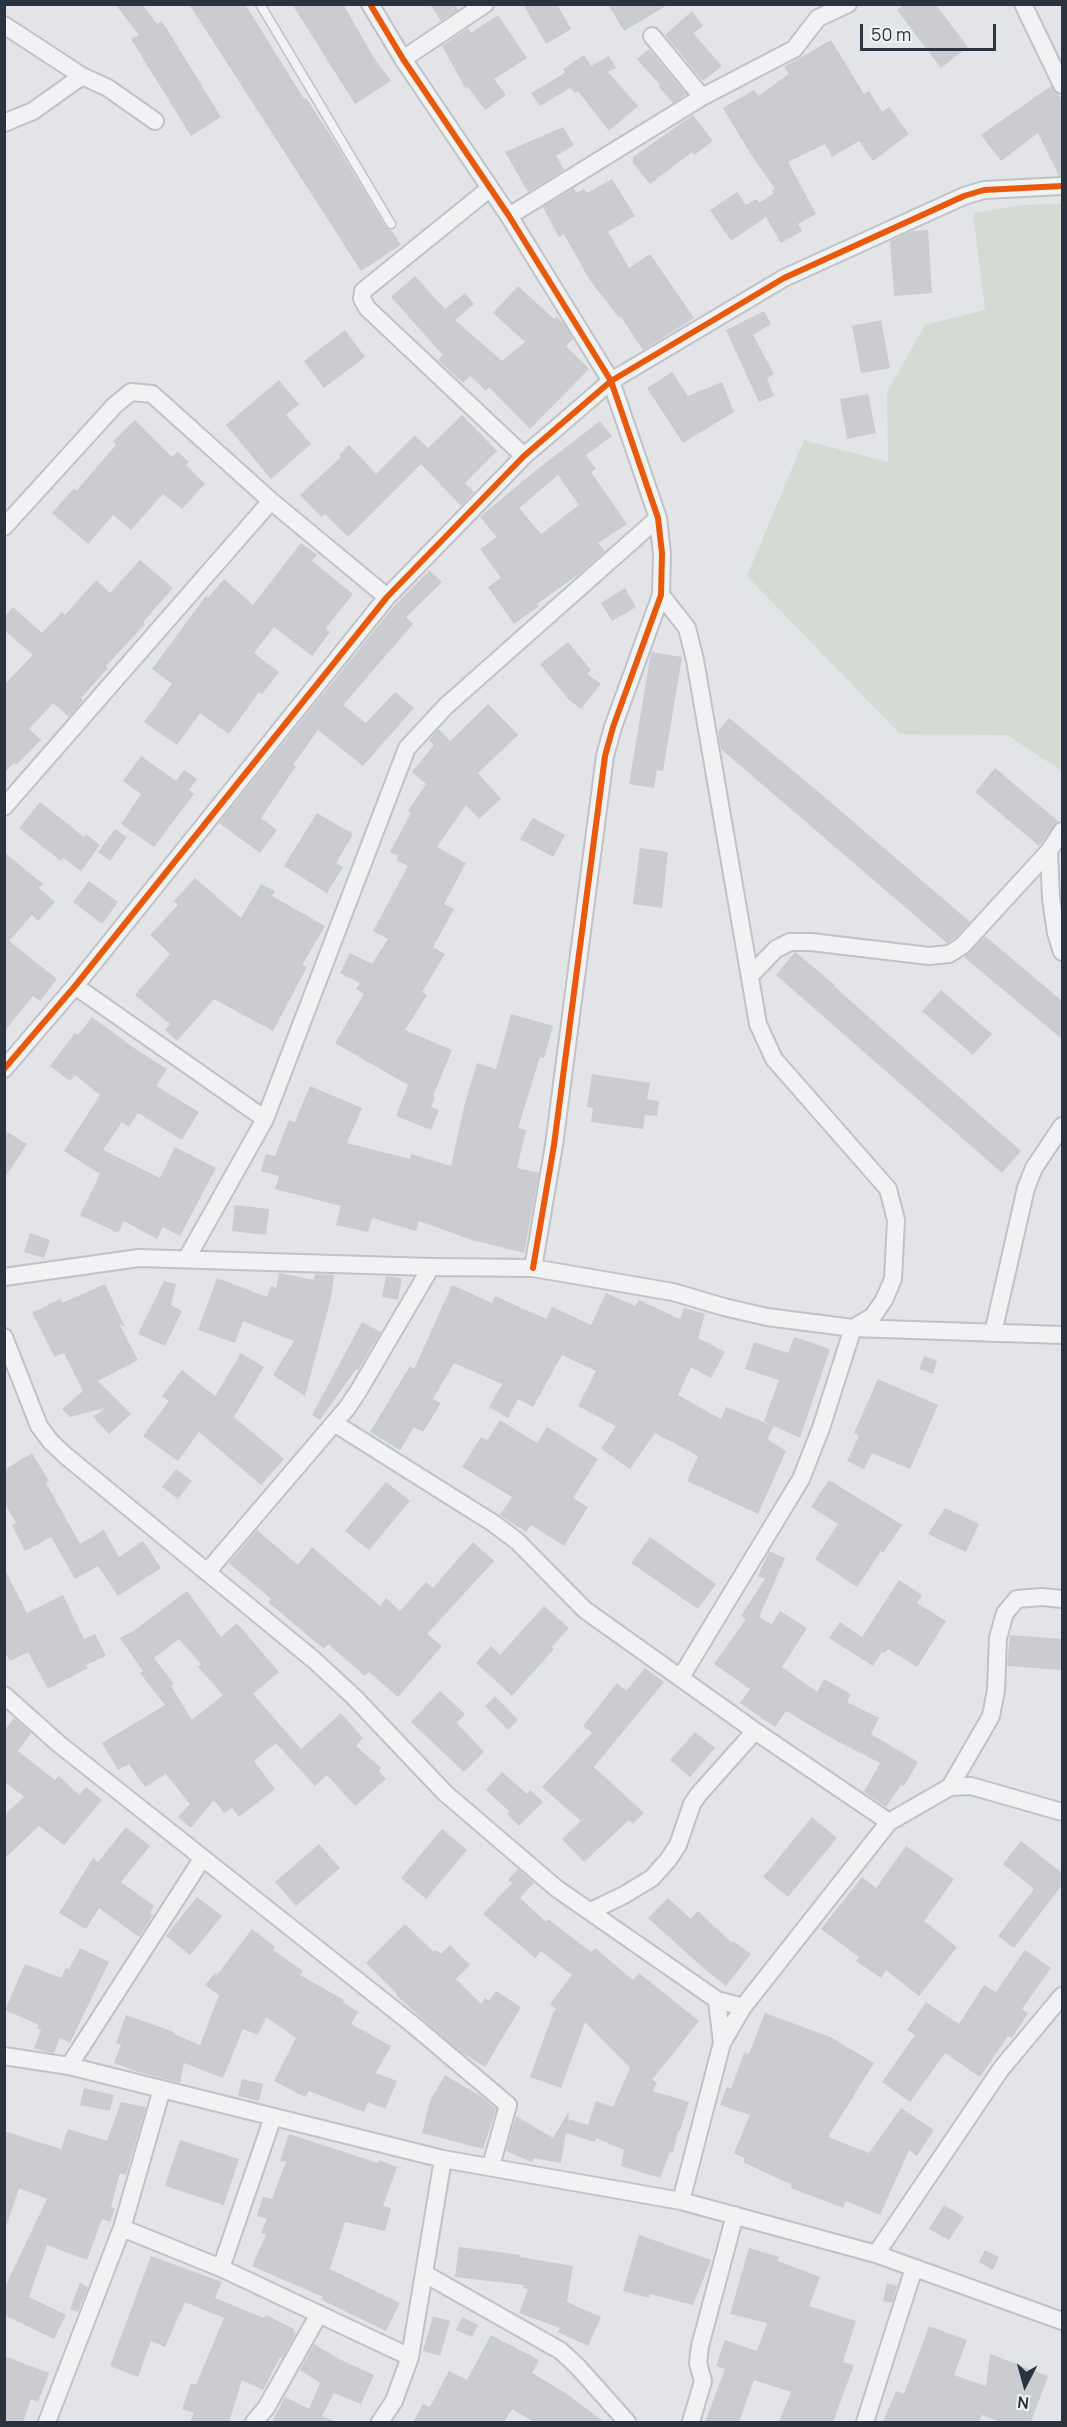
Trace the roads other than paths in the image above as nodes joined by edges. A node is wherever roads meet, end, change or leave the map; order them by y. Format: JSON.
{"nodes":[{"id":1,"x":260,"y":4,"type":"edge"},
{"id":2,"x":370,"y":4,"type":"edge"},
{"id":3,"x":485,"y":4,"type":"edge"},
{"id":4,"x":848,"y":4,"type":"edge"},
{"id":5,"x":1023,"y":4,"type":"edge"},
{"id":6,"x":4,"y":25,"type":"edge"},
{"id":7,"x":652,"y":36,"type":"dead end"},
{"id":8,"x":403,"y":59,"type":"junction"},
{"id":9,"x":82,"y":76,"type":"junction"},
{"id":10,"x":1062,"y":84,"type":"edge"},
{"id":11,"x":702,"y":97,"type":"junction"},
{"id":12,"x":155,"y":121,"type":"dead end"},
{"id":13,"x":4,"y":123,"type":"edge"},
{"id":14,"x":1062,"y":186,"type":"edge"},
{"id":15,"x":489,"y":189,"type":"junction"},
{"id":16,"x":509,"y":216,"type":"junction"},
{"id":17,"x":391,"y":224,"type":"dead end"},
{"id":18,"x":611,"y":381,"type":"junction"},
{"id":19,"x":524,"y":456,"type":"junction"},
{"id":20,"x":272,"y":501,"type":"junction"},
{"id":21,"x":658,"y":518,"type":"junction"},
{"id":22,"x":4,"y":527,"type":"edge"},
{"id":23,"x":661,"y":596,"type":"junction"},
{"id":24,"x":387,"y":597,"type":"junction"},
{"id":25,"x":4,"y":807,"type":"edge"},
{"id":26,"x":1062,"y":831,"type":"edge"},
{"id":27,"x":1049,"y":851,"type":"junction"},
{"id":28,"x":1062,"y":952,"type":"edge"},
{"id":29,"x":750,"y":976,"type":"junction"},
{"id":30,"x":75,"y":986,"type":"junction"},
{"id":31,"x":4,"y":1069,"type":"edge"},
{"id":32,"x":265,"y":1119,"type":"junction"},
{"id":33,"x":1062,"y":1126,"type":"edge"},
{"id":34,"x":187,"y":1258,"type":"junction"},
{"id":35,"x":431,"y":1267,"type":"junction"},
{"id":36,"x":533,"y":1268,"type":"junction"},
{"id":37,"x":4,"y":1277,"type":"edge"},
{"id":38,"x":853,"y":1328,"type":"junction"},
{"id":39,"x":993,"y":1333,"type":"junction"},
{"id":40,"x":1062,"y":1335,"type":"edge"},
{"id":41,"x":4,"y":1337,"type":"edge"},
{"id":42,"x":334,"y":1423,"type":"junction"},
{"id":43,"x":208,"y":1571,"type":"junction"},
{"id":44,"x":1062,"y":1599,"type":"edge"},
{"id":45,"x":681,"y":1677,"type":"junction"},
{"id":46,"x":4,"y":1695,"type":"edge"},
{"id":47,"x":755,"y":1731,"type":"junction"},
{"id":48,"x":950,"y":1787,"type":"junction"},
{"id":49,"x":1062,"y":1812,"type":"edge"},
{"id":50,"x":890,"y":1822,"type":"junction"},
{"id":51,"x":202,"y":1859,"type":"junction"},
{"id":52,"x":591,"y":1911,"type":"junction"},
{"id":53,"x":1062,"y":1996,"type":"edge"},
{"id":54,"x":717,"y":2000,"type":"junction"},
{"id":55,"x":743,"y":2007,"type":"junction"},
{"id":56,"x":722,"y":2043,"type":"junction"},
{"id":57,"x":4,"y":2056,"type":"edge"},
{"id":58,"x":69,"y":2067,"type":"junction"},
{"id":59,"x":162,"y":2089,"type":"junction"},
{"id":60,"x":273,"y":2117,"type":"junction"},
{"id":61,"x":443,"y":2159,"type":"junction"},
{"id":62,"x":491,"y":2166,"type":"junction"},
{"id":63,"x":681,"y":2201,"type":"junction"},
{"id":64,"x":735,"y":2215,"type":"junction"},
{"id":65,"x":122,"y":2228,"type":"junction"},
{"id":66,"x":876,"y":2254,"type":"junction"},
{"id":67,"x":221,"y":2268,"type":"junction"},
{"id":68,"x":914,"y":2268,"type":"junction"},
{"id":69,"x":425,"y":2274,"type":"junction"},
{"id":70,"x":319,"y":2314,"type":"junction"},
{"id":71,"x":1062,"y":2321,"type":"edge"},
{"id":72,"x":410,"y":2358,"type":"junction"},
{"id":73,"x":48,"y":2422,"type":"edge"},
{"id":74,"x":254,"y":2422,"type":"edge"},
{"id":75,"x":380,"y":2422,"type":"edge"},
{"id":76,"x":627,"y":2422,"type":"edge"},
{"id":77,"x":691,"y":2422,"type":"edge"},
{"id":78,"x":865,"y":2422,"type":"edge"}],
"edges":[{"from":1,"to":17,"type":"lane"},
{"from":2,"to":8,"type":"street"},
{"from":3,"to":8,"type":"street"},
{"from":4,"to":11,"type":"street"},
{"from":5,"to":10,"type":"street"},
{"from":6,"to":9,"type":"street"},
{"from":7,"to":11,"type":"street"},
{"from":8,"to":15,"type":"street"},
{"from":9,"to":12,"type":"street"},
{"from":9,"to":13,"type":"street"},
{"from":11,"to":16,"type":"street"},
{"from":14,"to":18,"type":"street"},
{"from":15,"to":16,"type":"street"},
{"from":15,"to":19,"type":"street"},
{"from":16,"to":18,"type":"street"},
{"from":18,"to":19,"type":"street"},
{"from":18,"to":21,"type":"street"},
{"from":19,"to":24,"type":"street"},
{"from":20,"to":22,"type":"street"},
{"from":20,"to":24,"type":"street"},
{"from":20,"to":25,"type":"street"},
{"from":21,"to":23,"type":"street"},
{"from":21,"to":32,"type":"street"},
{"from":23,"to":29,"type":"street"},
{"from":23,"to":36,"type":"street"},
{"from":24,"to":30,"type":"street"},
{"from":26,"to":27,"type":"street"},
{"from":27,"to":28,"type":"street"},
{"from":27,"to":29,"type":"street"},
{"from":29,"to":38,"type":"street"},
{"from":30,"to":31,"type":"street"},
{"from":30,"to":32,"type":"street"},
{"from":32,"to":34,"type":"street"},
{"from":33,"to":39,"type":"street"},
{"from":34,"to":35,"type":"street"},
{"from":34,"to":37,"type":"street"},
{"from":35,"to":36,"type":"street"},
{"from":35,"to":42,"type":"street"},
{"from":36,"to":38,"type":"street"},
{"from":38,"to":39,"type":"street"},
{"from":38,"to":45,"type":"street"},
{"from":39,"to":40,"type":"street"},
{"from":41,"to":43,"type":"street"},
{"from":42,"to":43,"type":"street"},
{"from":42,"to":45,"type":"street"},
{"from":43,"to":52,"type":"street"},
{"from":44,"to":48,"type":"street"},
{"from":45,"to":47,"type":"street"},
{"from":46,"to":51,"type":"street"},
{"from":47,"to":50,"type":"street"},
{"from":47,"to":52,"type":"street"},
{"from":48,"to":49,"type":"street"},
{"from":48,"to":50,"type":"street"},
{"from":50,"to":55,"type":"street"},
{"from":51,"to":58,"type":"street"},
{"from":51,"to":62,"type":"street"},
{"from":52,"to":54,"type":"street"},
{"from":53,"to":66,"type":"street"},
{"from":54,"to":55,"type":"street"},
{"from":54,"to":56,"type":"street"},
{"from":55,"to":56,"type":"street"},
{"from":56,"to":63,"type":"street"},
{"from":57,"to":58,"type":"street"},
{"from":58,"to":59,"type":"street"},
{"from":59,"to":60,"type":"street"},
{"from":59,"to":65,"type":"street"},
{"from":60,"to":61,"type":"street"},
{"from":60,"to":67,"type":"street"},
{"from":61,"to":62,"type":"street"},
{"from":61,"to":69,"type":"street"},
{"from":62,"to":63,"type":"street"},
{"from":63,"to":64,"type":"street"},
{"from":64,"to":66,"type":"street"},
{"from":64,"to":77,"type":"street"},
{"from":65,"to":67,"type":"street"},
{"from":65,"to":73,"type":"street"},
{"from":66,"to":68,"type":"street"},
{"from":67,"to":70,"type":"street"},
{"from":68,"to":71,"type":"street"},
{"from":68,"to":78,"type":"street"},
{"from":69,"to":72,"type":"street"},
{"from":69,"to":76,"type":"street"},
{"from":70,"to":72,"type":"street"},
{"from":70,"to":74,"type":"street"},
{"from":72,"to":75,"type":"street"}]}
